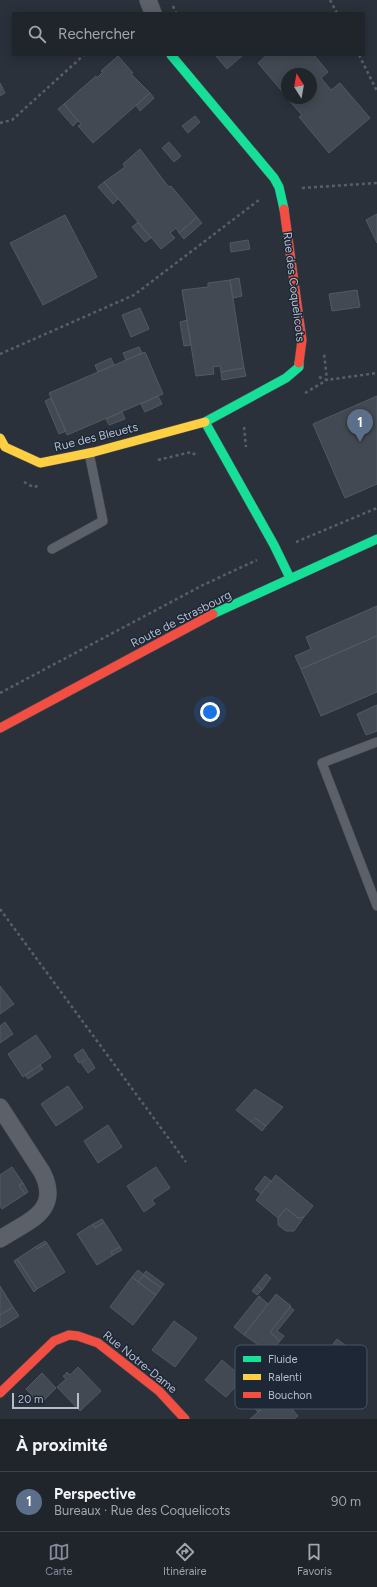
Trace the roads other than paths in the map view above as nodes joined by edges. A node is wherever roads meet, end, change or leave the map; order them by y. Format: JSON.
{"nodes":[{"id":1,"x":148,"y":0,"type":"edge"},
{"id":2,"x":153,"y":12,"type":"edge"},
{"id":3,"x":172,"y":56,"type":"edge"},
{"id":4,"x":206,"y":422,"type":"junction"},
{"id":5,"x":0,"y":438,"type":"edge"},
{"id":6,"x":89,"y":453,"type":"junction"},
{"id":7,"x":377,"y":539,"type":"edge"},
{"id":8,"x":52,"y":549,"type":"dead end"},
{"id":9,"x":290,"y":578,"type":"junction"},
{"id":10,"x":0,"y":728,"type":"edge"},
{"id":11,"x":377,"y":742,"type":"edge"},
{"id":12,"x":377,"y":906,"type":"edge"},
{"id":13,"x":0,"y":1106,"type":"edge"},
{"id":14,"x":0,"y":1239,"type":"edge"},
{"id":15,"x":0,"y":1393,"type":"edge"},
{"id":16,"x":185,"y":1419,"type":"edge"}],
"edges":[{"from":1,"to":2,"type":"street"},
{"from":3,"to":4,"type":"street","name":"Rue des Coquelicots"},
{"from":4,"to":6,"type":"street","name":"Rue des Bleuets"},
{"from":4,"to":9,"type":"street"},
{"from":5,"to":6,"type":"street","name":"Rue des Bleuets"},
{"from":6,"to":8,"type":"lane"},
{"from":7,"to":9,"type":"street","name":"Route de Strasbourg"},
{"from":9,"to":10,"type":"street","name":"Route de Strasbourg"},
{"from":11,"to":12,"type":"lane"},
{"from":13,"to":14,"type":"street"},
{"from":15,"to":16,"type":"street","name":"Rue Notre-Dame"}]}
